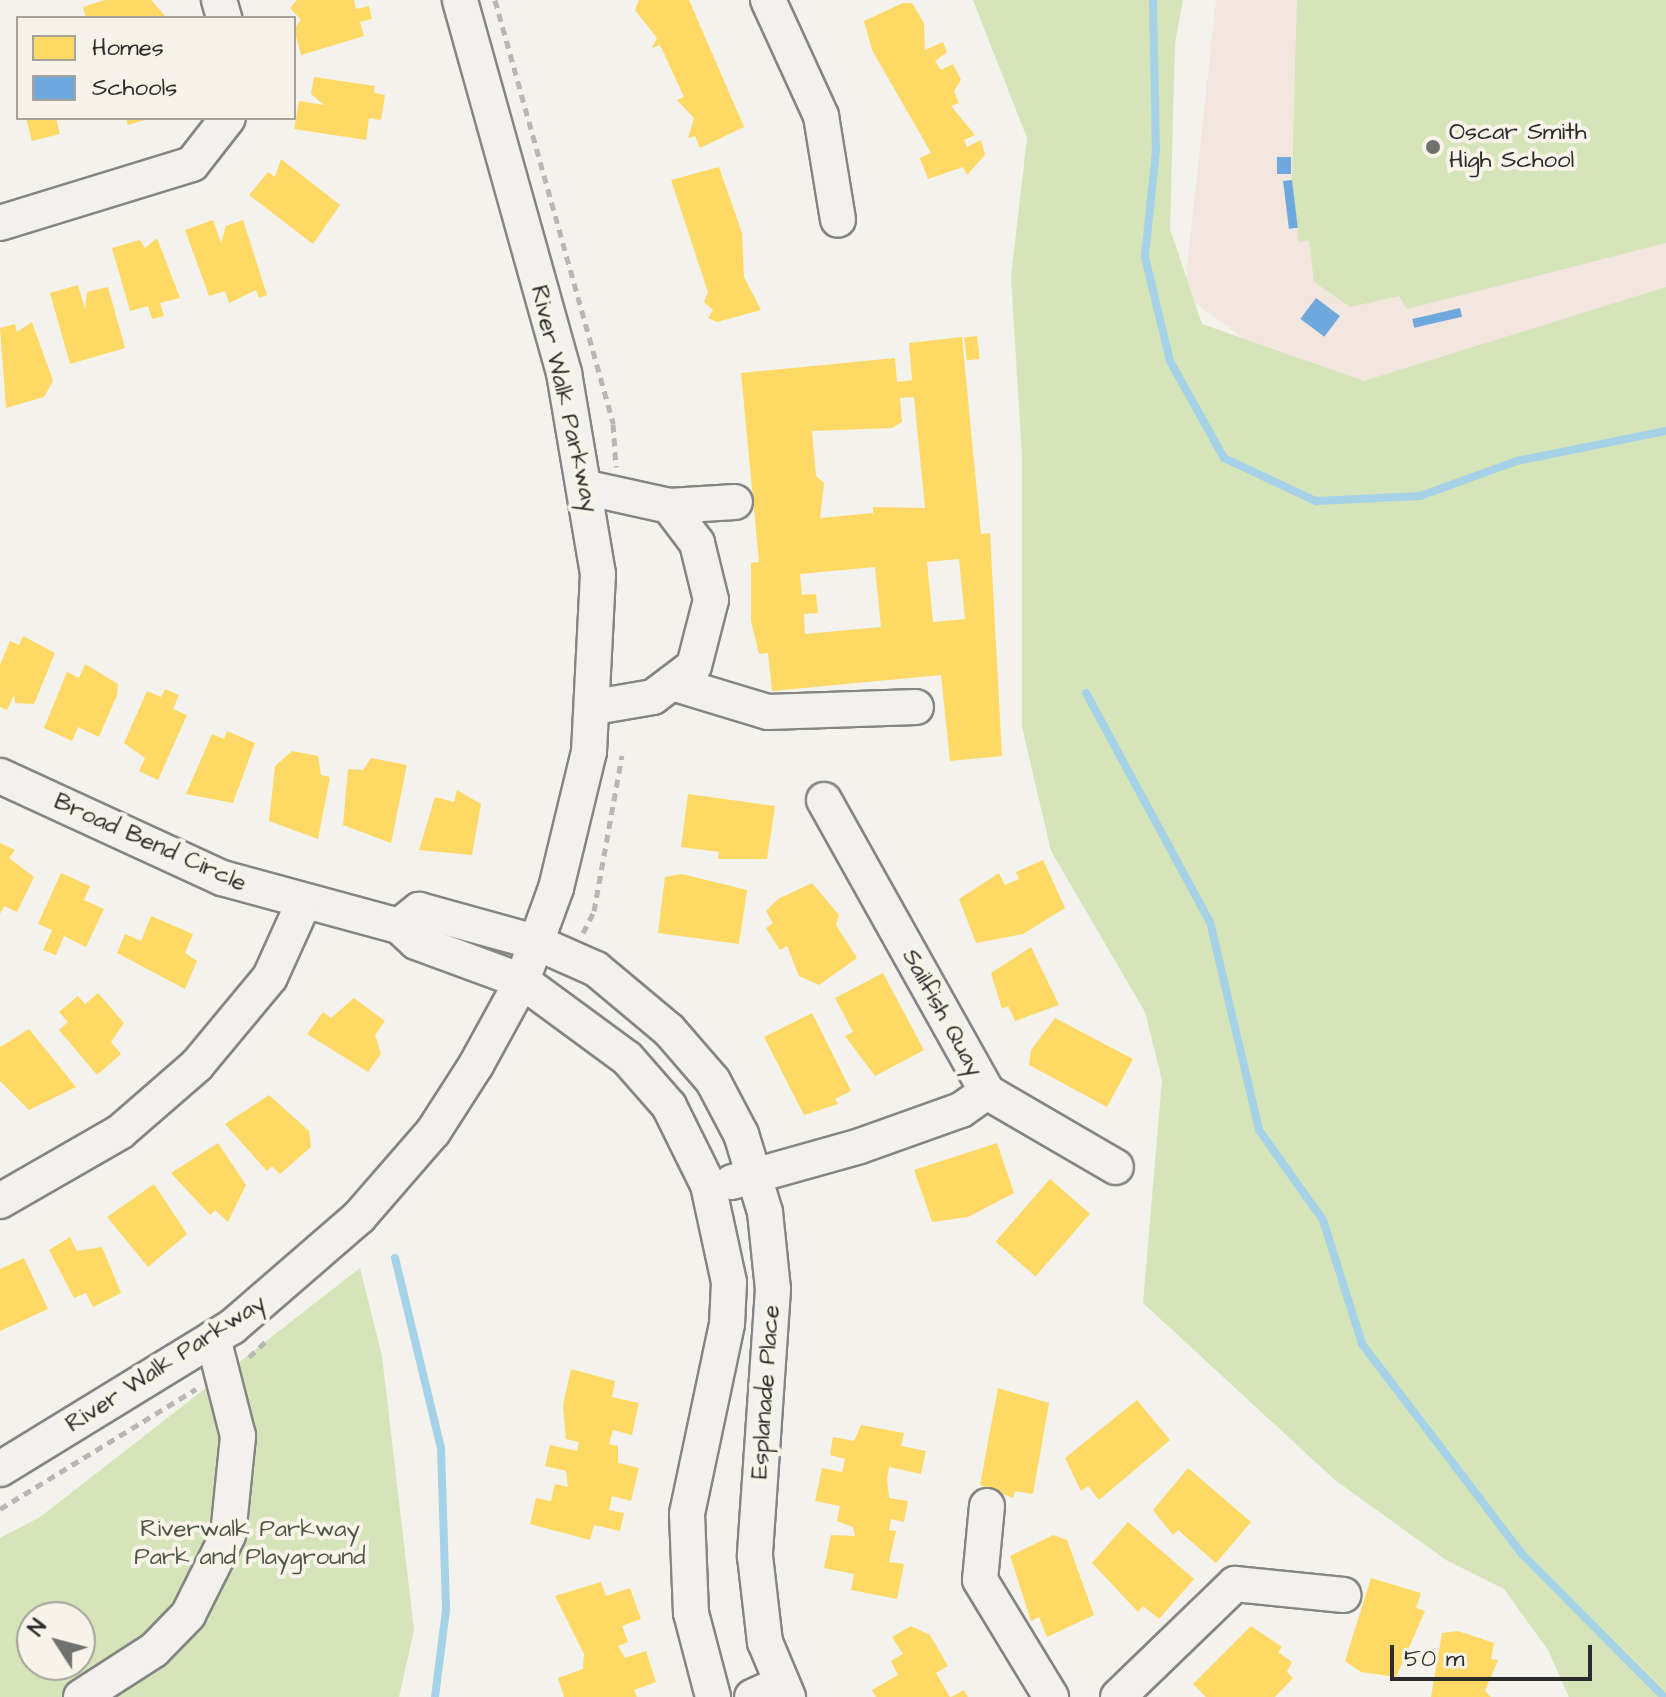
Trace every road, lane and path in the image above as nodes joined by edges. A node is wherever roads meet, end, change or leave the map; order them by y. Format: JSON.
{"nodes":[{"id":1,"x":460,"y":0,"type":"edge"},
{"id":2,"x":495,"y":0,"type":"edge"},
{"id":3,"x":768,"y":0,"type":"edge"},
{"id":4,"x":226,"y":120,"type":"edge"},
{"id":5,"x":838,"y":220,"type":"dead end"},
{"id":6,"x":0,"y":223,"type":"edge"},
{"id":7,"x":603,"y":491,"type":"junction"},
{"id":8,"x":735,"y":502,"type":"dead end"},
{"id":9,"x":669,"y":506,"type":"junction"},
{"id":10,"x":672,"y":683,"type":"junction"},
{"id":11,"x":610,"y":704,"type":"junction"},
{"id":12,"x":916,"y":707,"type":"dead end"},
{"id":13,"x":0,"y":776,"type":"edge"},
{"id":14,"x":824,"y":800,"type":"dead end"},
{"id":15,"x":302,"y":906,"type":"junction"},
{"id":16,"x":399,"y":926,"type":"junction"},
{"id":17,"x":535,"y":942,"type":"junction"},
{"id":18,"x":570,"y":956,"type":"junction"},
{"id":19,"x":522,"y":981,"type":"junction"},
{"id":20,"x":987,"y":1092,"type":"junction"},
{"id":21,"x":1116,"y":1167,"type":"dead end"},
{"id":22,"x":755,"y":1178,"type":"junction"},
{"id":23,"x":708,"y":1185,"type":"junction"},
{"id":24,"x":0,"y":1201,"type":"edge"},
{"id":25,"x":281,"y":1328,"type":"dead end"},
{"id":26,"x":213,"y":1338,"type":"junction"},
{"id":27,"x":224,"y":1372,"type":"junction"},
{"id":28,"x":0,"y":1469,"type":"edge"},
{"id":29,"x":987,"y":1506,"type":"dead end"},
{"id":30,"x":0,"y":1509,"type":"edge"},
{"id":31,"x":1343,"y":1595,"type":"dead end"},
{"id":32,"x":774,"y":1692,"type":"edge"},
{"id":33,"x":81,"y":1697,"type":"edge"},
{"id":34,"x":713,"y":1697,"type":"edge"},
{"id":35,"x":1051,"y":1697,"type":"edge"},
{"id":36,"x":1118,"y":1697,"type":"edge"}],
"edges":[{"from":1,"to":7,"type":"street","name":"River Walk Parkway"},
{"from":2,"to":7,"type":"path"},
{"from":3,"to":5,"type":"street"},
{"from":4,"to":6,"type":"street"},
{"from":7,"to":9,"type":"street"},
{"from":7,"to":11,"type":"street","name":"River Walk Parkway"},
{"from":8,"to":9,"type":"street"},
{"from":9,"to":10,"type":"street"},
{"from":10,"to":11,"type":"street"},
{"from":10,"to":12,"type":"street"},
{"from":11,"to":17,"type":"street","name":"River Walk Parkway"},
{"from":11,"to":18,"type":"path"},
{"from":13,"to":15,"type":"street","name":"Broad Bend Circle"},
{"from":14,"to":20,"type":"street","name":"Sailfish Quay"},
{"from":15,"to":16,"type":"street","name":"Broad Bend Circle"},
{"from":15,"to":24,"type":"street"},
{"from":16,"to":17,"type":"street"},
{"from":16,"to":19,"type":"street","name":"Broad Bend Circle"},
{"from":17,"to":18,"type":"street","name":"Esplanade Place"},
{"from":17,"to":19,"type":"street","name":"River Walk Parkway"},
{"from":18,"to":22,"type":"street","name":"Esplanade Place"},
{"from":19,"to":23,"type":"street","name":"Esplanade Place"},
{"from":19,"to":26,"type":"street","name":"River Walk Parkway"},
{"from":20,"to":21,"type":"street"},
{"from":20,"to":22,"type":"street","name":"Sailfish Quay"},
{"from":22,"to":23,"type":"street","name":"Sailfish Quay"},
{"from":22,"to":32,"type":"street","name":"Esplanade Place"},
{"from":23,"to":34,"type":"street","name":"Esplanade Place"},
{"from":25,"to":27,"type":"path"},
{"from":26,"to":27,"type":"street"},
{"from":26,"to":28,"type":"street","name":"River Walk Parkway"},
{"from":27,"to":30,"type":"path"},
{"from":27,"to":33,"type":"street"},
{"from":29,"to":35,"type":"street"},
{"from":31,"to":36,"type":"street"}]}
